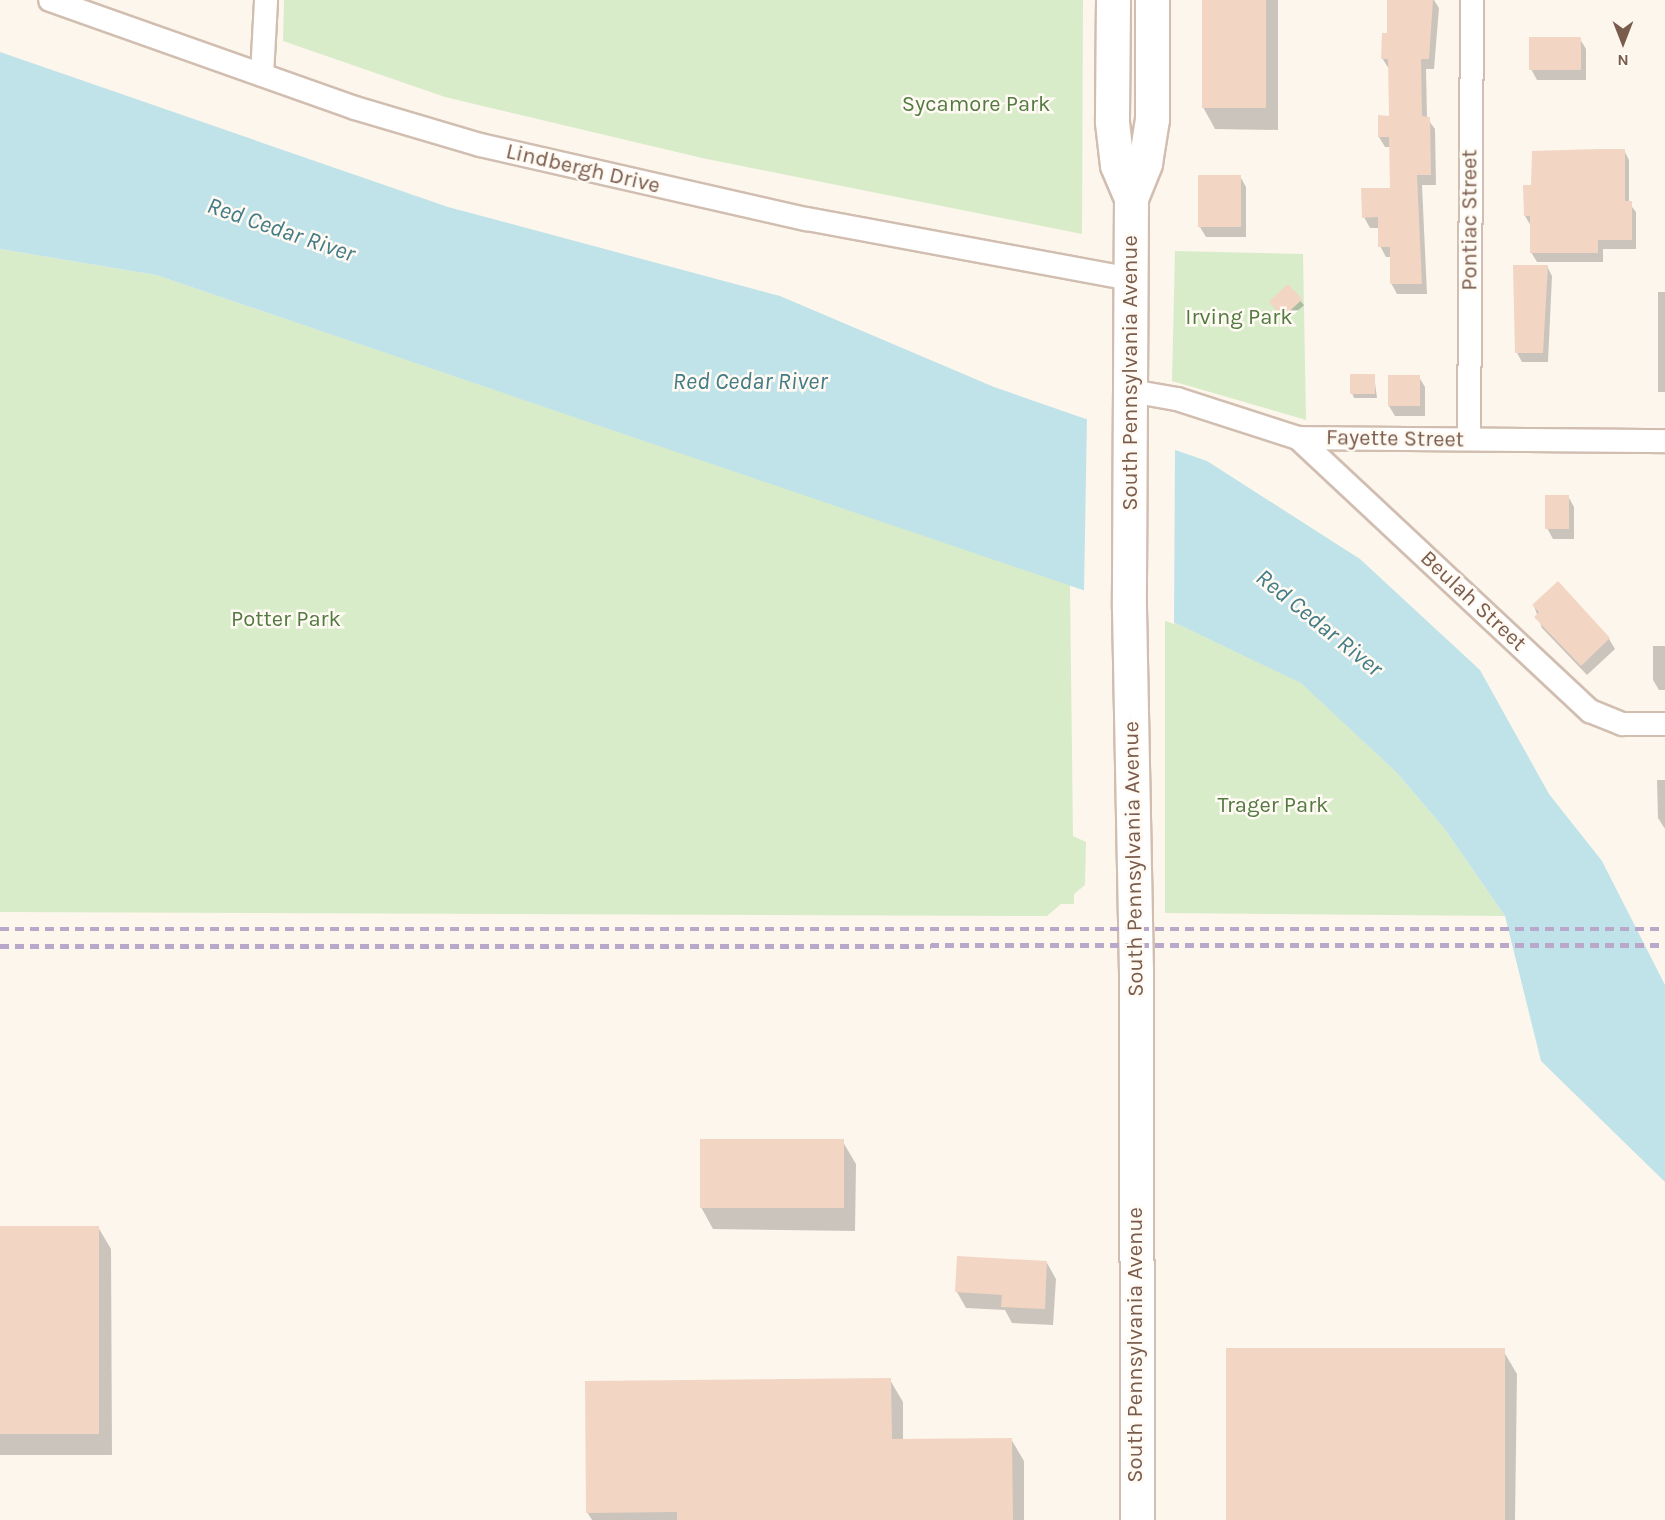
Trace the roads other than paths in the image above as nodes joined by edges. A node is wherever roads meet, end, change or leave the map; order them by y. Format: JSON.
{"nodes":[{"id":1,"x":50,"y":0,"type":"edge"},
{"id":2,"x":266,"y":0,"type":"edge"},
{"id":3,"x":1113,"y":0,"type":"edge"},
{"id":4,"x":1152,"y":0,"type":"edge"},
{"id":5,"x":1472,"y":0,"type":"edge"},
{"id":6,"x":262,"y":75,"type":"junction"},
{"id":7,"x":1131,"y":198,"type":"junction"},
{"id":8,"x":1132,"y":279,"type":"junction"},
{"id":9,"x":1131,"y":406,"type":"junction"},
{"id":10,"x":1298,"y":438,"type":"junction"},
{"id":11,"x":1469,"y":439,"type":"junction"},
{"id":12,"x":1665,"y":441,"type":"edge"},
{"id":13,"x":1665,"y":724,"type":"edge"},
{"id":14,"x":1137,"y":1520,"type":"edge"}],
"edges":[{"from":1,"to":6,"type":"street","name":"Lindbergh Drive"},
{"from":2,"to":6,"type":"street"},
{"from":3,"to":7,"type":"main road","name":"South Pennsylvania Avenue"},
{"from":4,"to":7,"type":"main road","name":"South Pennsylvania Avenue"},
{"from":5,"to":11,"type":"street","name":"Pontiac Street"},
{"from":6,"to":8,"type":"street","name":"Lindbergh Drive"},
{"from":7,"to":8,"type":"main road","name":"South Pennsylvania Avenue"},
{"from":8,"to":9,"type":"main road","name":"South Pennsylvania Avenue"},
{"from":9,"to":10,"type":"street","name":"Fayette Street"},
{"from":9,"to":14,"type":"main road","name":"South Pennsylvania Avenue"},
{"from":10,"to":11,"type":"street","name":"Fayette Street"},
{"from":10,"to":13,"type":"street","name":"Beulah Street"},
{"from":11,"to":12,"type":"street","name":"Fayette Street"}]}
